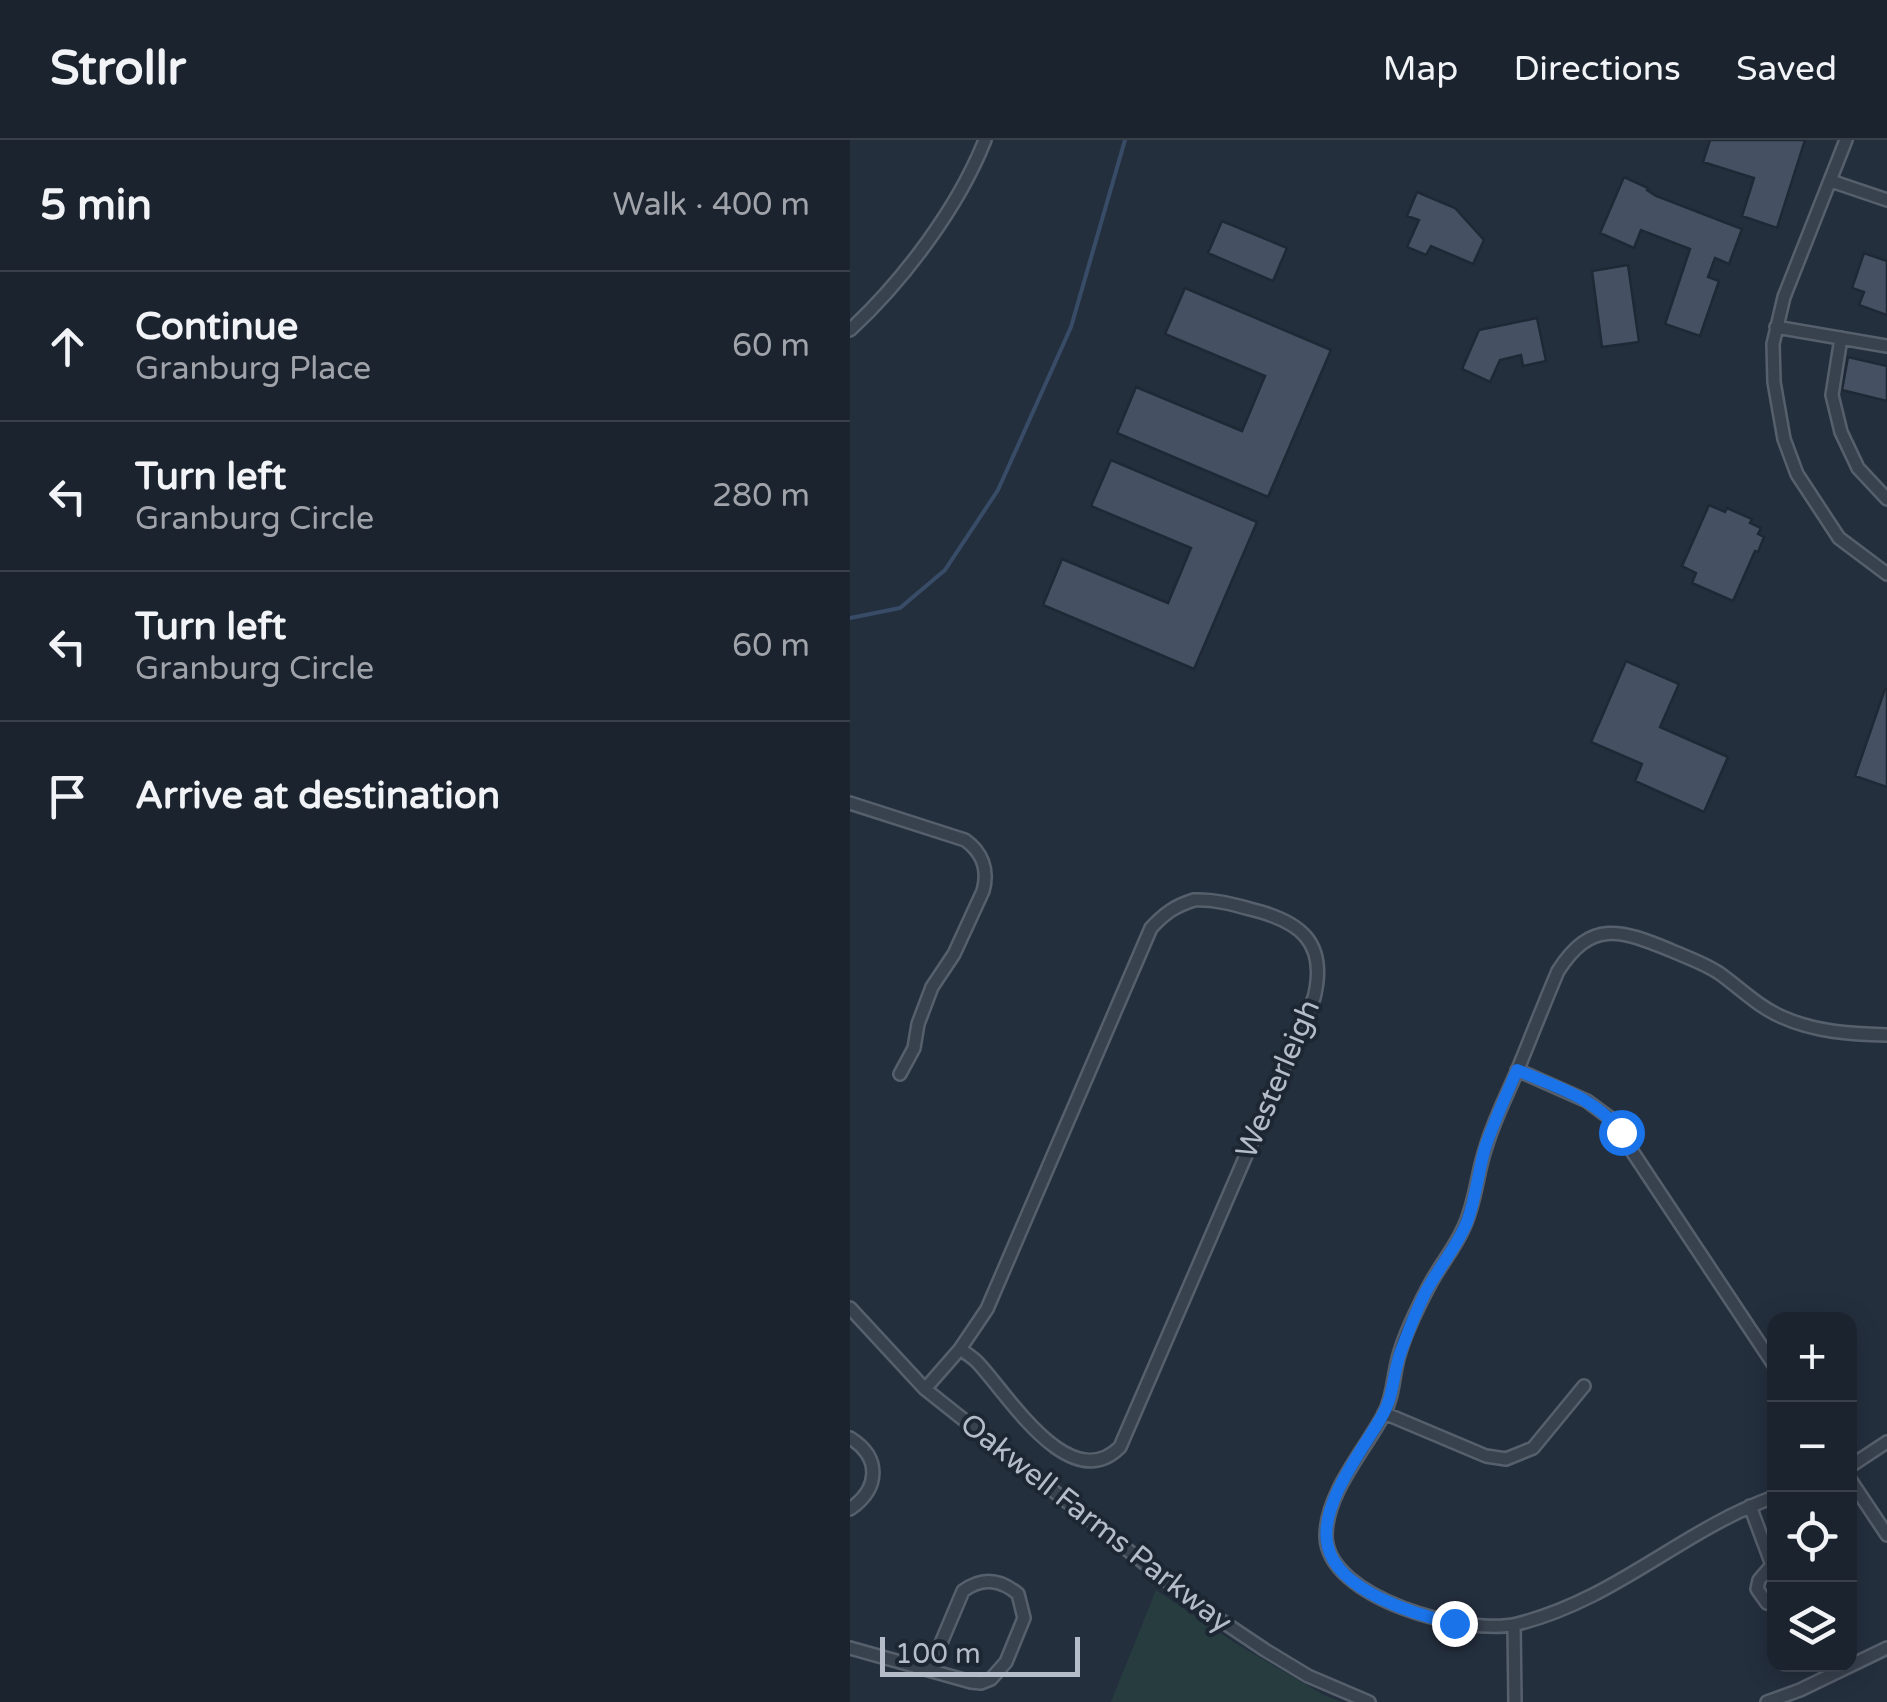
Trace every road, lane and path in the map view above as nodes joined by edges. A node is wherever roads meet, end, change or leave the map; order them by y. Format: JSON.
{"nodes":[{"id":1,"x":1846,"y":140,"type":"edge"},
{"id":2,"x":982,"y":143,"type":"edge"},
{"id":3,"x":1831,"y":181,"type":"junction"},
{"id":4,"x":1887,"y":200,"type":"edge"},
{"id":5,"x":1776,"y":327,"type":"junction"},
{"id":6,"x":850,"y":330,"type":"edge"},
{"id":7,"x":1841,"y":338,"type":"junction"},
{"id":8,"x":1887,"y":346,"type":"edge"},
{"id":9,"x":1887,"y":499,"type":"edge"},
{"id":10,"x":1887,"y":574,"type":"edge"},
{"id":11,"x":850,"y":804,"type":"edge"},
{"id":12,"x":1887,"y":1035,"type":"edge"},
{"id":13,"x":1517,"y":1070,"type":"junction"},
{"id":14,"x":900,"y":1074,"type":"dead end"},
{"id":15,"x":850,"y":1308,"type":"edge"},
{"id":16,"x":960,"y":1349,"type":"junction"},
{"id":17,"x":1767,"y":1354,"type":"edge"},
{"id":18,"x":1584,"y":1386,"type":"dead end"},
{"id":19,"x":925,"y":1389,"type":"junction"},
{"id":20,"x":1384,"y":1413,"type":"junction"},
{"id":21,"x":850,"y":1438,"type":"edge"},
{"id":22,"x":1887,"y":1442,"type":"edge"},
{"id":23,"x":1857,"y":1462,"type":"edge"},
{"id":24,"x":1857,"y":1489,"type":"edge"},
{"id":25,"x":1767,"y":1500,"type":"edge"},
{"id":26,"x":1750,"y":1506,"type":"junction"},
{"id":27,"x":850,"y":1509,"type":"edge"},
{"id":28,"x":1887,"y":1535,"type":"edge"},
{"id":29,"x":1767,"y":1550,"type":"edge"},
{"id":30,"x":1767,"y":1571,"type":"edge"},
{"id":31,"x":1767,"y":1602,"type":"edge"},
{"id":32,"x":1514,"y":1626,"type":"junction"},
{"id":33,"x":850,"y":1648,"type":"edge"},
{"id":34,"x":1887,"y":1648,"type":"edge"},
{"id":35,"x":930,"y":1669,"type":"junction"},
{"id":36,"x":1369,"y":1702,"type":"edge"},
{"id":37,"x":1514,"y":1702,"type":"edge"},
{"id":38,"x":1767,"y":1702,"type":"edge"}],
"edges":[{"from":1,"to":3,"type":"street"},
{"from":2,"to":6,"type":"street"},
{"from":3,"to":4,"type":"street"},
{"from":3,"to":5,"type":"street"},
{"from":5,"to":7,"type":"street"},
{"from":5,"to":10,"type":"street"},
{"from":7,"to":8,"type":"street"},
{"from":7,"to":9,"type":"street"},
{"from":11,"to":14,"type":"street"},
{"from":12,"to":13,"type":"street"},
{"from":13,"to":17,"type":"street"},
{"from":13,"to":20,"type":"street"},
{"from":15,"to":19,"type":"street","name":"Oakwell Farms Parkway"},
{"from":16,"to":16,"type":"street","name":"Westerleigh"},
{"from":16,"to":19,"type":"street","name":"Westerleigh"},
{"from":18,"to":20,"type":"street"},
{"from":19,"to":36,"type":"street","name":"Oakwell Farms Parkway"},
{"from":20,"to":32,"type":"street"},
{"from":21,"to":27,"type":"street"},
{"from":22,"to":23,"type":"street"},
{"from":24,"to":28,"type":"street"},
{"from":25,"to":26,"type":"street"},
{"from":26,"to":29,"type":"street"},
{"from":26,"to":32,"type":"street"},
{"from":30,"to":31,"type":"street"},
{"from":32,"to":37,"type":"street"},
{"from":33,"to":35,"type":"street"},
{"from":34,"to":38,"type":"street"},
{"from":35,"to":35,"type":"street"}]}
